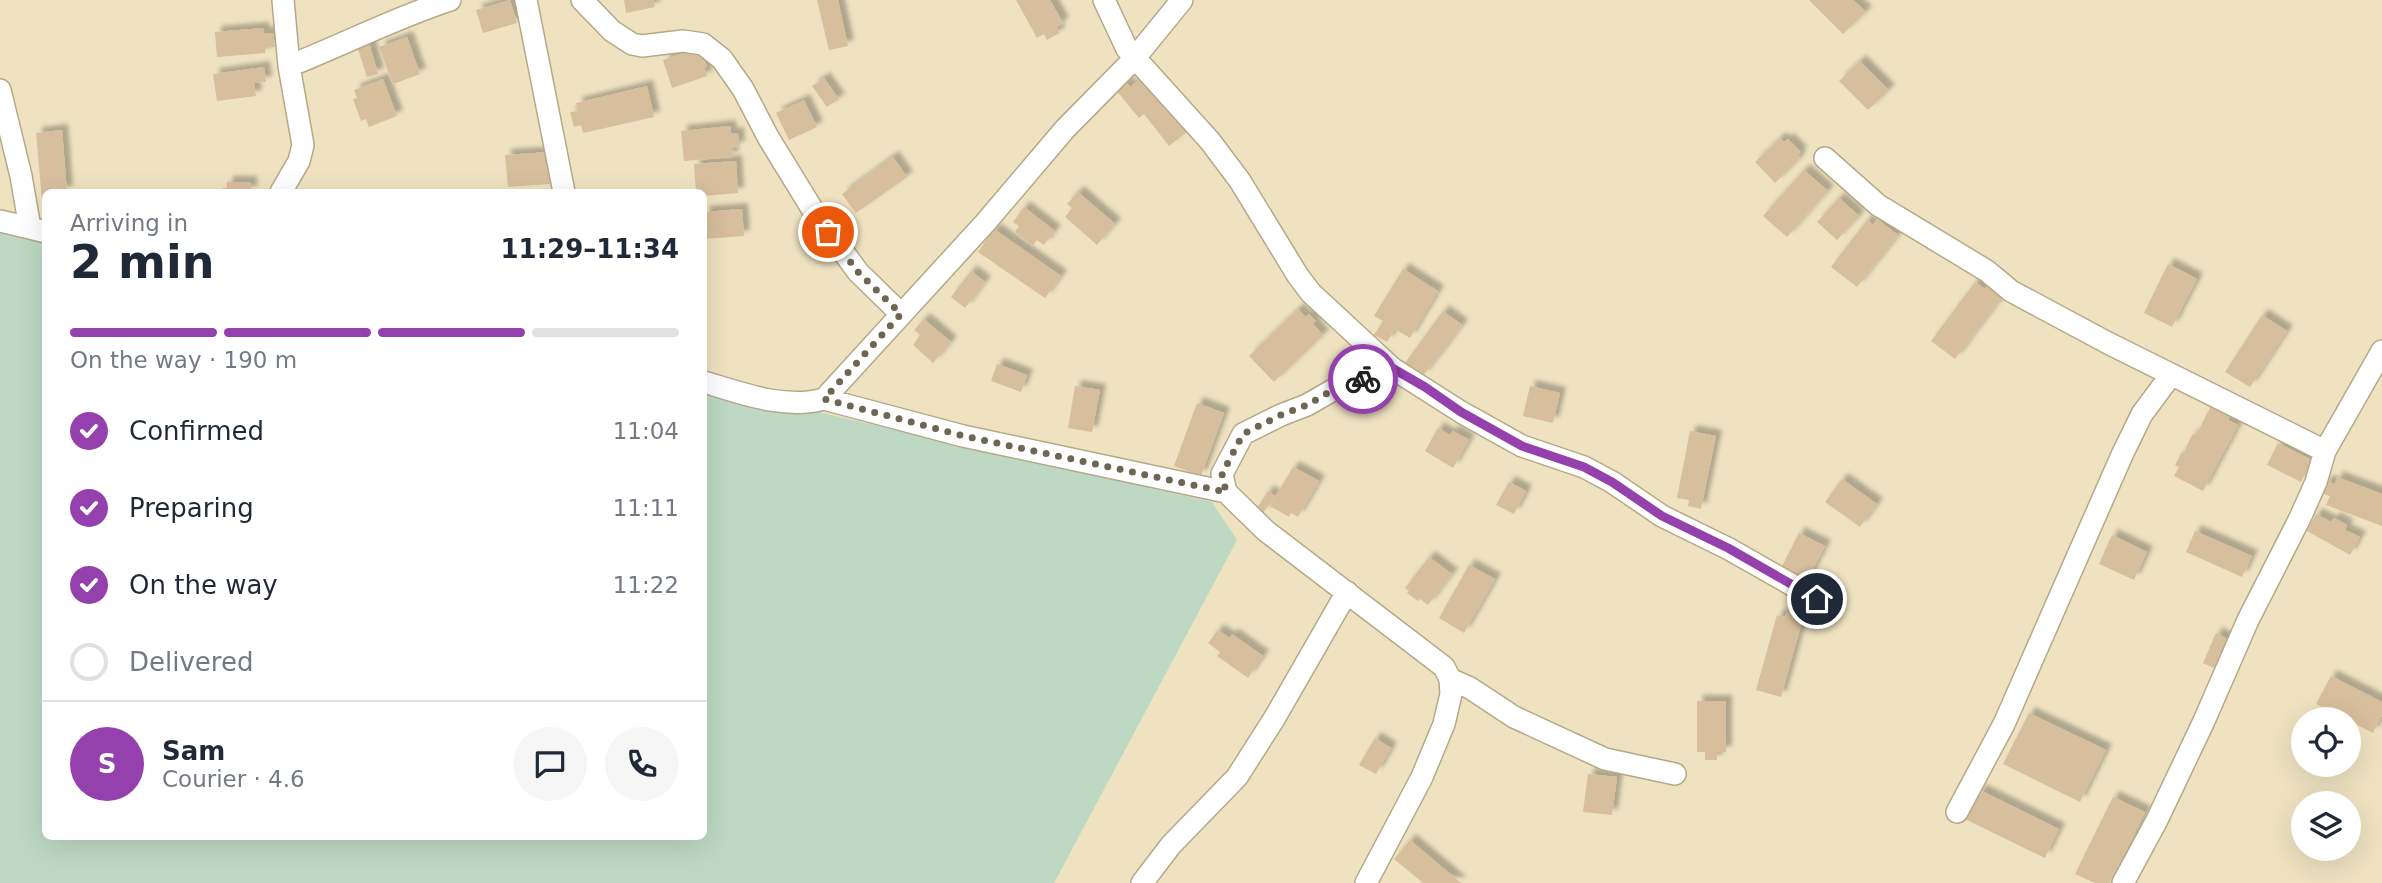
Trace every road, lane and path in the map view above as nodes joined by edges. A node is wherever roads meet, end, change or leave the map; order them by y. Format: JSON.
{"nodes":[{"id":1,"x":283,"y":0,"type":"edge"},
{"id":2,"x":450,"y":0,"type":"edge"},
{"id":3,"x":526,"y":0,"type":"edge"},
{"id":4,"x":582,"y":0,"type":"edge"},
{"id":5,"x":1104,"y":0,"type":"edge"},
{"id":6,"x":1182,"y":0,"type":"edge"},
{"id":7,"x":1134,"y":59,"type":"junction"},
{"id":8,"x":289,"y":66,"type":"junction"},
{"id":9,"x":0,"y":90,"type":"edge"},
{"id":10,"x":1825,"y":158,"type":"dead end"},
{"id":11,"x":283,"y":189,"type":"edge"},
{"id":12,"x":563,"y":189,"type":"edge"},
{"id":13,"x":0,"y":221,"type":"edge"},
{"id":14,"x":38,"y":230,"type":"edge"},
{"id":15,"x":901,"y":314,"type":"junction"},
{"id":16,"x":2382,"y":351,"type":"edge"},
{"id":17,"x":1392,"y":368,"type":"junction"},
{"id":18,"x":2171,"y":376,"type":"junction"},
{"id":19,"x":707,"y":383,"type":"edge"},
{"id":20,"x":824,"y":399,"type":"junction"},
{"id":21,"x":2325,"y":451,"type":"junction"},
{"id":22,"x":1226,"y":492,"type":"junction"},
{"id":23,"x":1347,"y":592,"type":"junction"},
{"id":24,"x":1817,"y":599,"type":"dead end"},
{"id":25,"x":1450,"y":679,"type":"junction"},
{"id":26,"x":1675,"y":774,"type":"dead end"},
{"id":27,"x":1957,"y":811,"type":"dead end"},
{"id":28,"x":1142,"y":883,"type":"edge"},
{"id":29,"x":1366,"y":883,"type":"edge"},
{"id":30,"x":2123,"y":883,"type":"edge"}],
"edges":[{"from":1,"to":8,"type":"street"},
{"from":2,"to":8,"type":"street"},
{"from":3,"to":12,"type":"street"},
{"from":4,"to":15,"type":"street"},
{"from":5,"to":7,"type":"street"},
{"from":6,"to":7,"type":"street"},
{"from":7,"to":15,"type":"street"},
{"from":7,"to":17,"type":"street"},
{"from":8,"to":11,"type":"street"},
{"from":9,"to":14,"type":"street"},
{"from":10,"to":18,"type":"street"},
{"from":13,"to":14,"type":"street"},
{"from":15,"to":20,"type":"street"},
{"from":16,"to":21,"type":"street"},
{"from":17,"to":22,"type":"street"},
{"from":17,"to":24,"type":"street"},
{"from":18,"to":21,"type":"street"},
{"from":18,"to":27,"type":"street"},
{"from":19,"to":20,"type":"street"},
{"from":20,"to":22,"type":"street"},
{"from":21,"to":30,"type":"street"},
{"from":22,"to":23,"type":"street"},
{"from":23,"to":25,"type":"street"},
{"from":23,"to":28,"type":"street"},
{"from":25,"to":26,"type":"street"},
{"from":25,"to":29,"type":"street"}]}
